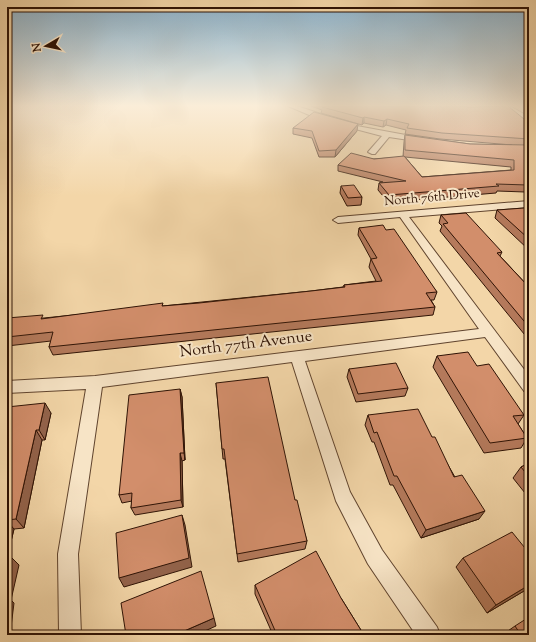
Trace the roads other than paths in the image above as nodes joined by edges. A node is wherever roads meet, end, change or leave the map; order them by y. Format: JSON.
{"nodes":[{"id":1,"x":386,"y":136,"type":"edge"},
{"id":2,"x":394,"y":136,"type":"edge"},
{"id":3,"x":430,"y":141,"type":"edge"},
{"id":4,"x":372,"y":152,"type":"dead end"},
{"id":5,"x":529,"y":204,"type":"edge"},
{"id":6,"x":402,"y":214,"type":"junction"},
{"id":7,"x":338,"y":220,"type":"dead end"},
{"id":8,"x":489,"y":332,"type":"junction"},
{"id":9,"x":297,"y":356,"type":"junction"},
{"id":10,"x":95,"y":382,"type":"junction"},
{"id":11,"x":7,"y":387,"type":"edge"},
{"id":12,"x":529,"y":387,"type":"edge"},
{"id":13,"x":70,"y":635,"type":"edge"},
{"id":14,"x":429,"y":635,"type":"edge"}],
"edges":[{"from":1,"to":4,"type":"street"},
{"from":2,"to":3,"type":"street"},
{"from":5,"to":6,"type":"street","name":"North 76th Drive"},
{"from":6,"to":7,"type":"street","name":"North 76th Drive"},
{"from":6,"to":8,"type":"street"},
{"from":8,"to":9,"type":"street","name":"North 77th Avenue"},
{"from":8,"to":12,"type":"street"},
{"from":9,"to":10,"type":"street","name":"North 77th Avenue"},
{"from":9,"to":14,"type":"street"},
{"from":10,"to":11,"type":"street","name":"North 77th Avenue"},
{"from":10,"to":13,"type":"street"}]}
